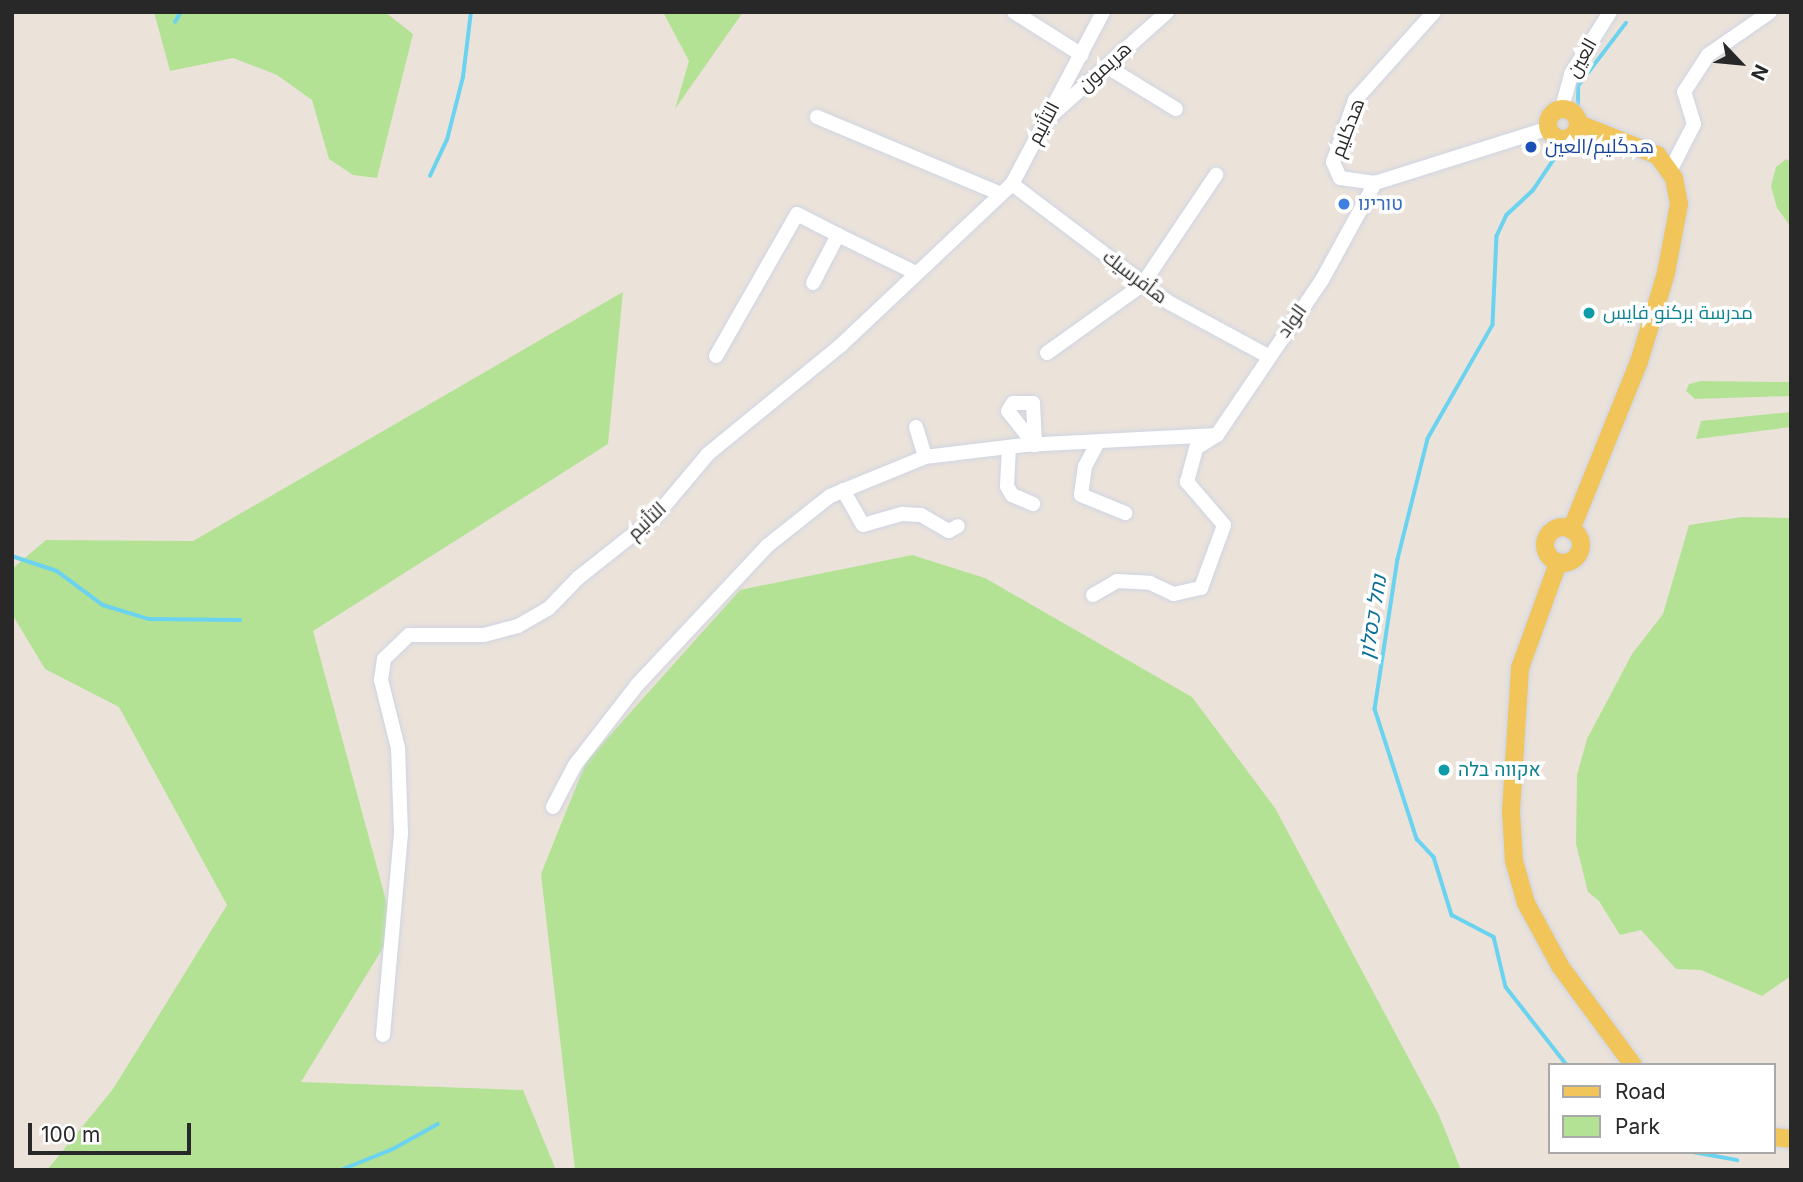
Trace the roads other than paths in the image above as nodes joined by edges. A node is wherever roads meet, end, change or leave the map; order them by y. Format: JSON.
{"nodes":[{"id":1,"x":1014,"y":12,"type":"edge"},
{"id":2,"x":1103,"y":12,"type":"edge"},
{"id":3,"x":1167,"y":12,"type":"edge"},
{"id":4,"x":1434,"y":12,"type":"edge"},
{"id":5,"x":1610,"y":12,"type":"edge"},
{"id":6,"x":1770,"y":12,"type":"edge"},
{"id":7,"x":1082,"y":55,"type":"junction"},
{"id":8,"x":1106,"y":66,"type":"junction"},
{"id":9,"x":1562,"y":108,"type":"junction"},
{"id":10,"x":1177,"y":110,"type":"dead end"},
{"id":11,"x":817,"y":117,"type":"dead end"},
{"id":12,"x":1044,"y":122,"type":"junction"},
{"id":13,"x":1579,"y":124,"type":"junction"},
{"id":14,"x":1549,"y":128,"type":"junction"},
{"id":15,"x":1670,"y":171,"type":"junction"},
{"id":16,"x":1216,"y":176,"type":"dead end"},
{"id":17,"x":1375,"y":183,"type":"junction"},
{"id":18,"x":1012,"y":184,"type":"junction"},
{"id":19,"x":999,"y":193,"type":"junction"},
{"id":20,"x":838,"y":235,"type":"junction"},
{"id":21,"x":914,"y":272,"type":"junction"},
{"id":22,"x":813,"y":283,"type":"dead end"},
{"id":23,"x":1142,"y":285,"type":"junction"},
{"id":24,"x":1047,"y":353,"type":"dead end"},
{"id":25,"x":716,"y":356,"type":"dead end"},
{"id":26,"x":1268,"y":356,"type":"junction"},
{"id":27,"x":916,"y":427,"type":"dead end"},
{"id":28,"x":1217,"y":435,"type":"junction"},
{"id":29,"x":1098,"y":442,"type":"junction"},
{"id":30,"x":1009,"y":447,"type":"junction"},
{"id":31,"x":925,"y":457,"type":"junction"},
{"id":32,"x":843,"y":490,"type":"junction"},
{"id":33,"x":1033,"y":504,"type":"dead end"},
{"id":34,"x":1125,"y":513,"type":"dead end"},
{"id":35,"x":958,"y":526,"type":"dead end"},
{"id":36,"x":1571,"y":530,"type":"junction"},
{"id":37,"x":1558,"y":563,"type":"junction"},
{"id":38,"x":1093,"y":595,"type":"dead end"},
{"id":39,"x":553,"y":807,"type":"dead end"},
{"id":40,"x":383,"y":1035,"type":"dead end"},
{"id":41,"x":1632,"y":1063,"type":"edge"}],
"edges":[{"from":1,"to":7,"type":"street"},
{"from":2,"to":7,"type":"street","name":"التأنيم"},
{"from":3,"to":8,"type":"street","name":"هريمون"},
{"from":4,"to":17,"type":"street","name":"هدكليم"},
{"from":5,"to":9,"type":"street","name":"العين"},
{"from":6,"to":15,"type":"street"},
{"from":7,"to":12,"type":"street","name":"التأنيم"},
{"from":8,"to":10,"type":"street"},
{"from":8,"to":12,"type":"street","name":"هريمون"},
{"from":9,"to":13,"type":"main road"},
{"from":9,"to":14,"type":"main road"},
{"from":11,"to":19,"type":"street"},
{"from":12,"to":18,"type":"street","name":"التأنيم"},
{"from":13,"to":14,"type":"main road"},
{"from":13,"to":15,"type":"main road"},
{"from":14,"to":17,"type":"street","name":"هدكليم"},
{"from":15,"to":36,"type":"main road"},
{"from":16,"to":23,"type":"street"},
{"from":17,"to":26,"type":"street","name":"الواد"},
{"from":18,"to":19,"type":"street","name":"التأنيم"},
{"from":18,"to":23,"type":"street","name":"هأفرسيك"},
{"from":19,"to":21,"type":"street","name":"التأنيم"},
{"from":20,"to":21,"type":"street"},
{"from":20,"to":22,"type":"street"},
{"from":20,"to":25,"type":"street"},
{"from":21,"to":40,"type":"street","name":"التأنيم"},
{"from":23,"to":24,"type":"street"},
{"from":23,"to":26,"type":"street","name":"هأفرسيك"},
{"from":26,"to":28,"type":"street","name":"الواد"},
{"from":27,"to":31,"type":"street"},
{"from":28,"to":29,"type":"street"},
{"from":28,"to":38,"type":"street","name":"الواد"},
{"from":29,"to":30,"type":"street"},
{"from":29,"to":34,"type":"street"},
{"from":30,"to":31,"type":"street"},
{"from":30,"to":33,"type":"street"},
{"from":31,"to":32,"type":"street"},
{"from":32,"to":35,"type":"street"},
{"from":32,"to":39,"type":"street"},
{"from":36,"to":37,"type":"main road"},
{"from":36,"to":37,"type":"main road"},
{"from":37,"to":41,"type":"main road"}]}
